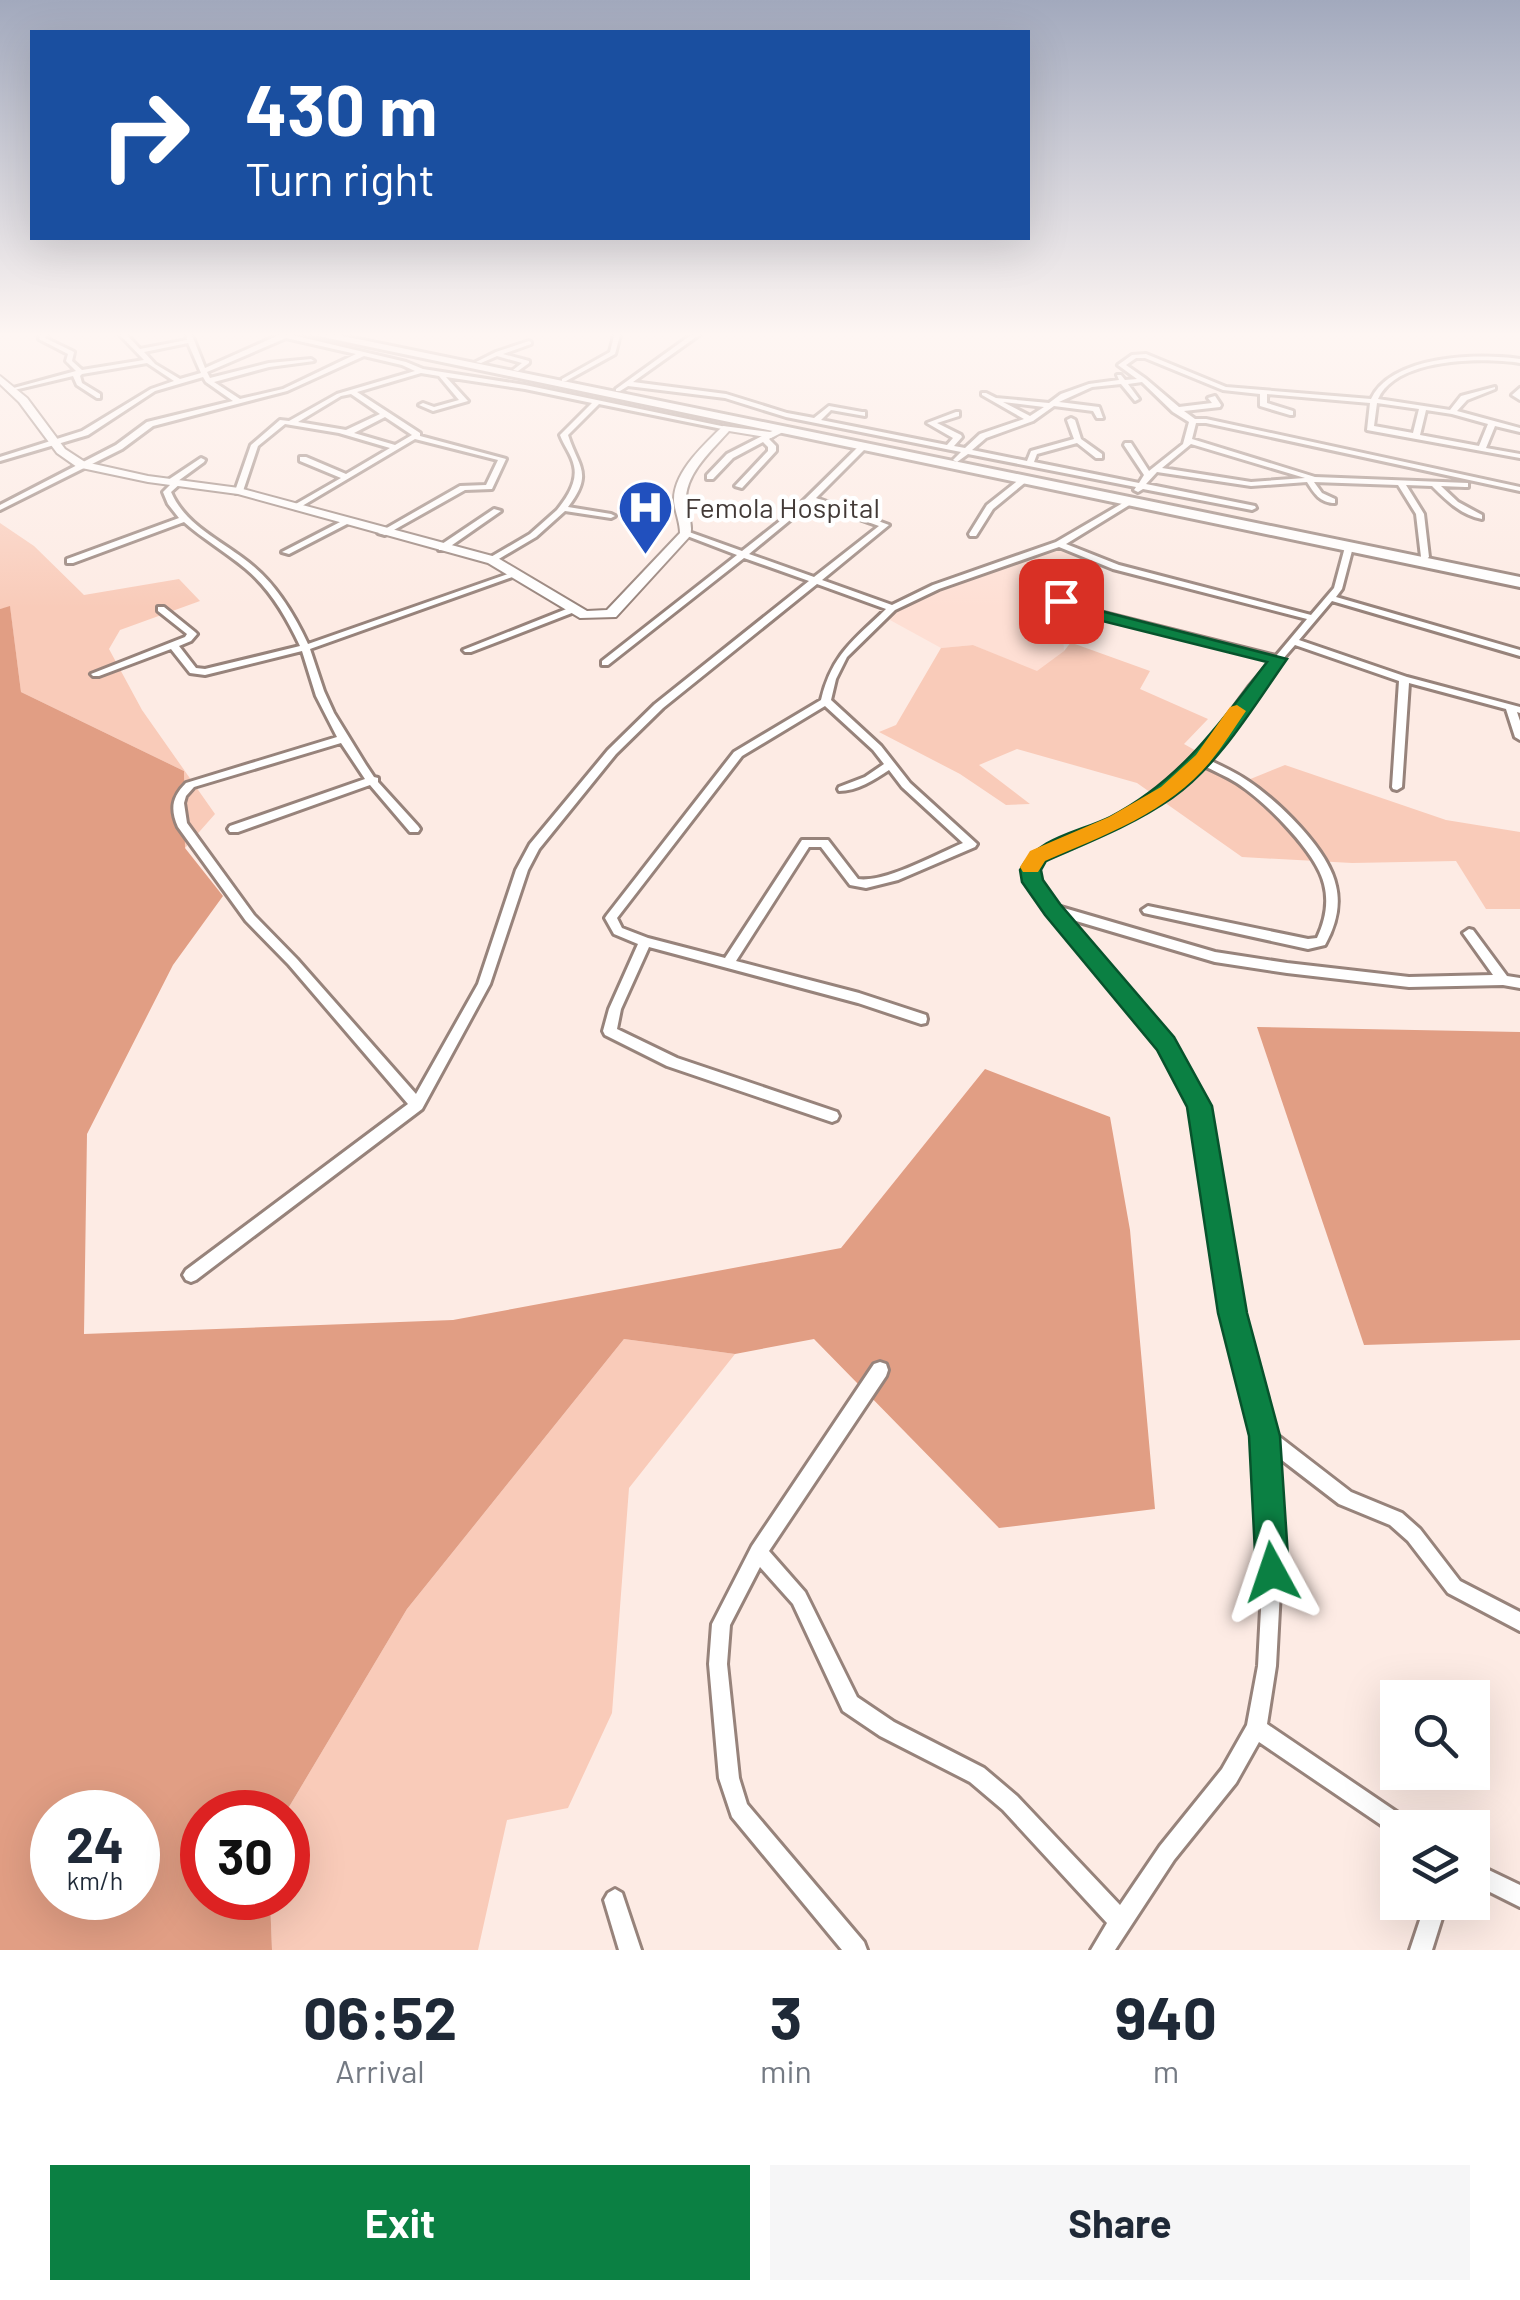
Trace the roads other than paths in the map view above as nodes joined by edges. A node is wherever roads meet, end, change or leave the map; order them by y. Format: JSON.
{"nodes":[{"id":1,"x":41,"y":426,"type":"edge"},
{"id":2,"x":98,"y":426,"type":"edge"},
{"id":3,"x":148,"y":426,"type":"edge"},
{"id":4,"x":275,"y":426,"type":"edge"},
{"id":5,"x":313,"y":426,"type":"edge"},
{"id":6,"x":360,"y":426,"type":"edge"},
{"id":7,"x":400,"y":426,"type":"edge"},
{"id":8,"x":574,"y":426,"type":"edge"},
{"id":9,"x":717,"y":426,"type":"edge"},
{"id":10,"x":760,"y":426,"type":"edge"},
{"id":11,"x":765,"y":426,"type":"edge"},
{"id":12,"x":790,"y":426,"type":"edge"},
{"id":13,"x":843,"y":426,"type":"edge"},
{"id":14,"x":937,"y":426,"type":"edge"},
{"id":15,"x":1012,"y":426,"type":"edge"},
{"id":16,"x":1073,"y":426,"type":"edge"},
{"id":17,"x":1192,"y":426,"type":"edge"},
{"id":18,"x":1236,"y":426,"type":"edge"},
{"id":19,"x":1370,"y":426,"type":"edge"},
{"id":20,"x":1418,"y":426,"type":"edge"},
{"id":21,"x":1491,"y":426,"type":"edge"},
{"id":22,"x":727,"y":428,"type":"junction"},
{"id":23,"x":776,"y":429,"type":"junction"},
{"id":24,"x":347,"y":432,"type":"junction"},
{"id":25,"x":1416,"y":436,"type":"junction"},
{"id":26,"x":414,"y":437,"type":"junction"},
{"id":27,"x":1078,"y":440,"type":"junction"},
{"id":28,"x":1190,"y":441,"type":"junction"},
{"id":29,"x":54,"y":442,"type":"junction"},
{"id":30,"x":1128,"y":445,"type":"dead end"},
{"id":31,"x":394,"y":447,"type":"junction"},
{"id":32,"x":862,"y":448,"type":"junction"},
{"id":33,"x":1482,"y":448,"type":"junction"},
{"id":34,"x":958,"y":452,"type":"junction"},
{"id":35,"x":1098,"y":456,"type":"dead end"},
{"id":36,"x":1520,"y":456,"type":"edge"},
{"id":37,"x":303,"y":458,"type":"dead end"},
{"id":38,"x":0,"y":459,"type":"edge"},
{"id":39,"x":201,"y":460,"type":"dead end"},
{"id":40,"x":80,"y":465,"type":"junction"},
{"id":41,"x":1029,"y":465,"type":"junction"},
{"id":42,"x":1160,"y":470,"type":"junction"},
{"id":43,"x":1148,"y":475,"type":"junction"},
{"id":44,"x":346,"y":477,"type":"junction"},
{"id":45,"x":710,"y":477,"type":"dead end"},
{"id":46,"x":1314,"y":480,"type":"junction"},
{"id":47,"x":1022,"y":481,"type":"junction"},
{"id":48,"x":1400,"y":482,"type":"junction"},
{"id":49,"x":174,"y":483,"type":"junction"},
{"id":50,"x":1433,"y":483,"type":"junction"},
{"id":51,"x":739,"y":486,"type":"dead end"},
{"id":52,"x":1498,"y":486,"type":"junction"},
{"id":53,"x":1520,"y":489,"type":"edge"},
{"id":54,"x":239,"y":491,"type":"junction"},
{"id":55,"x":1134,"y":495,"type":"junction"},
{"id":56,"x":810,"y":499,"type":"junction"},
{"id":57,"x":1332,"y":502,"type":"dead end"},
{"id":58,"x":0,"y":508,"type":"edge"},
{"id":59,"x":297,"y":508,"type":"junction"},
{"id":60,"x":561,"y":508,"type":"junction"},
{"id":61,"x":1252,"y":508,"type":"dead end"},
{"id":62,"x":498,"y":511,"type":"dead end"},
{"id":63,"x":611,"y":516,"type":"dead end"},
{"id":64,"x":1479,"y":517,"type":"dead end"},
{"id":65,"x":186,"y":518,"type":"junction"},
{"id":66,"x":346,"y":522,"type":"junction"},
{"id":67,"x":382,"y":533,"type":"junction"},
{"id":68,"x":686,"y":534,"type":"junction"},
{"id":69,"x":972,"y":534,"type":"dead end"},
{"id":70,"x":1058,"y":544,"type":"junction"},
{"id":71,"x":1349,"y":547,"type":"junction"},
{"id":72,"x":442,"y":548,"type":"junction"},
{"id":73,"x":286,"y":552,"type":"dead end"},
{"id":74,"x":745,"y":553,"type":"junction"},
{"id":75,"x":1425,"y":557,"type":"junction"},
{"id":76,"x":492,"y":560,"type":"junction"},
{"id":77,"x":70,"y":561,"type":"dead end"},
{"id":78,"x":514,"y":575,"type":"junction"},
{"id":79,"x":1520,"y":579,"type":"edge"},
{"id":80,"x":814,"y":583,"type":"junction"},
{"id":81,"x":1062,"y":597,"type":"dead end"},
{"id":82,"x":1331,"y":598,"type":"junction"},
{"id":83,"x":892,"y":608,"type":"junction"},
{"id":84,"x":160,"y":609,"type":"dead end"},
{"id":85,"x":574,"y":609,"type":"junction"},
{"id":86,"x":1313,"y":618,"type":"junction"},
{"id":87,"x":1296,"y":642,"type":"junction"},
{"id":88,"x":175,"y":647,"type":"junction"},
{"id":89,"x":306,"y":648,"type":"junction"},
{"id":90,"x":468,"y":650,"type":"dead end"},
{"id":91,"x":1520,"y":653,"type":"edge"},
{"id":92,"x":1278,"y":659,"type":"junction"},
{"id":93,"x":605,"y":663,"type":"dead end"},
{"id":94,"x":96,"y":674,"type":"dead end"},
{"id":95,"x":1404,"y":680,"type":"junction"},
{"id":96,"x":826,"y":701,"type":"junction"},
{"id":97,"x":1516,"y":709,"type":"edge"},
{"id":98,"x":1520,"y":737,"type":"edge"},
{"id":99,"x":345,"y":738,"type":"junction"},
{"id":100,"x":1201,"y":760,"type":"junction"},
{"id":101,"x":890,"y":764,"type":"junction"},
{"id":102,"x":374,"y":780,"type":"junction"},
{"id":103,"x":1397,"y":788,"type":"dead end"},
{"id":104,"x":843,"y":789,"type":"dead end"},
{"id":105,"x":234,"y":829,"type":"dead end"},
{"id":106,"x":414,"y":829,"type":"dead end"},
{"id":107,"x":1053,"y":910,"type":"junction"},
{"id":108,"x":1148,"y":910,"type":"dead end"},
{"id":109,"x":1469,"y":933,"type":"dead end"},
{"id":110,"x":645,"y":942,"type":"junction"},
{"id":111,"x":729,"y":962,"type":"junction"},
{"id":112,"x":1503,"y":980,"type":"junction"},
{"id":113,"x":1520,"y":983,"type":"edge"},
{"id":114,"x":921,"y":1019,"type":"dead end"},
{"id":115,"x":417,"y":1106,"type":"junction"},
{"id":116,"x":832,"y":1116,"type":"dead end"},
{"id":117,"x":191,"y":1275,"type":"dead end"},
{"id":118,"x":880,"y":1370,"type":"dead end"},
{"id":119,"x":1265,"y":1436,"type":"junction"},
{"id":120,"x":758,"y":1552,"type":"junction"},
{"id":121,"x":1520,"y":1622,"type":"edge"},
{"id":122,"x":1256,"y":1728,"type":"junction"},
{"id":123,"x":1380,"y":1813,"type":"edge"},
{"id":124,"x":1490,"y":1881,"type":"edge"},
{"id":125,"x":1520,"y":1896,"type":"edge"},
{"id":126,"x":616,"y":1900,"type":"dead end"},
{"id":127,"x":1431,"y":1920,"type":"edge"},
{"id":128,"x":1121,"y":1922,"type":"junction"},
{"id":129,"x":1103,"y":1949,"type":"edge"},
{"id":130,"x":630,"y":1950,"type":"edge"},
{"id":131,"x":856,"y":1950,"type":"edge"},
{"id":132,"x":1421,"y":1950,"type":"edge"}],
"edges":[{"from":1,"to":29,"type":"street"},
{"from":2,"to":29,"type":"street"},
{"from":3,"to":40,"type":"street"},
{"from":4,"to":54,"type":"street"},
{"from":5,"to":24,"type":"street"},
{"from":6,"to":24,"type":"street"},
{"from":7,"to":26,"type":"street"},
{"from":8,"to":60,"type":"street"},
{"from":9,"to":22,"type":"street"},
{"from":10,"to":23,"type":"highway"},
{"from":11,"to":23,"type":"highway"},
{"from":12,"to":23,"type":"street"},
{"from":13,"to":34,"type":"street"},
{"from":14,"to":34,"type":"street"},
{"from":15,"to":34,"type":"street"},
{"from":16,"to":27,"type":"street"},
{"from":17,"to":28,"type":"street"},
{"from":18,"to":52,"type":"street"},
{"from":19,"to":25,"type":"street"},
{"from":20,"to":25,"type":"street"},
{"from":21,"to":33,"type":"street"},
{"from":22,"to":23,"type":"street"},
{"from":22,"to":68,"type":"street"},
{"from":23,"to":32,"type":"highway"},
{"from":23,"to":34,"type":"highway"},
{"from":23,"to":45,"type":"street"},
{"from":23,"to":51,"type":"street"},
{"from":24,"to":31,"type":"street"},
{"from":25,"to":33,"type":"street"},
{"from":26,"to":31,"type":"street"},
{"from":26,"to":67,"type":"street"},
{"from":27,"to":35,"type":"street"},
{"from":27,"to":41,"type":"street"},
{"from":28,"to":42,"type":"street"},
{"from":28,"to":46,"type":"street"},
{"from":29,"to":38,"type":"street"},
{"from":29,"to":40,"type":"street"},
{"from":30,"to":43,"type":"street"},
{"from":31,"to":44,"type":"street"},
{"from":32,"to":47,"type":"highway"},
{"from":32,"to":56,"type":"street"},
{"from":33,"to":36,"type":"street"},
{"from":34,"to":41,"type":"street"},
{"from":34,"to":55,"type":"highway"},
{"from":37,"to":44,"type":"street"},
{"from":39,"to":49,"type":"street"},
{"from":40,"to":49,"type":"street"},
{"from":40,"to":58,"type":"street"},
{"from":41,"to":55,"type":"street"},
{"from":42,"to":43,"type":"street"},
{"from":42,"to":46,"type":"street"},
{"from":43,"to":55,"type":"street"},
{"from":44,"to":59,"type":"street"},
{"from":46,"to":48,"type":"street"},
{"from":46,"to":57,"type":"street"},
{"from":47,"to":55,"type":"highway"},
{"from":47,"to":69,"type":"street"},
{"from":48,"to":50,"type":"street"},
{"from":48,"to":75,"type":"street"},
{"from":49,"to":54,"type":"street"},
{"from":49,"to":65,"type":"street"},
{"from":50,"to":52,"type":"street"},
{"from":50,"to":64,"type":"street"},
{"from":52,"to":53,"type":"street"},
{"from":54,"to":59,"type":"street"},
{"from":55,"to":61,"type":"street"},
{"from":55,"to":70,"type":"street"},
{"from":55,"to":71,"type":"highway"},
{"from":55,"to":75,"type":"highway"},
{"from":56,"to":74,"type":"street"},
{"from":56,"to":80,"type":"street"},
{"from":59,"to":66,"type":"street"},
{"from":60,"to":63,"type":"street"},
{"from":60,"to":76,"type":"street"},
{"from":62,"to":72,"type":"street"},
{"from":65,"to":77,"type":"street"},
{"from":65,"to":89,"type":"street"},
{"from":66,"to":67,"type":"street"},
{"from":66,"to":73,"type":"street"},
{"from":67,"to":72,"type":"street"},
{"from":68,"to":74,"type":"street"},
{"from":68,"to":85,"type":"street"},
{"from":70,"to":83,"type":"street"},
{"from":70,"to":86,"type":"street"},
{"from":71,"to":79,"type":"highway"},
{"from":71,"to":82,"type":"street"},
{"from":72,"to":76,"type":"street"},
{"from":74,"to":80,"type":"street"},
{"from":74,"to":93,"type":"street"},
{"from":75,"to":79,"type":"highway"},
{"from":76,"to":78,"type":"street"},
{"from":78,"to":85,"type":"street"},
{"from":78,"to":89,"type":"street"},
{"from":80,"to":83,"type":"street"},
{"from":80,"to":115,"type":"street"},
{"from":81,"to":92,"type":"street"},
{"from":82,"to":86,"type":"street"},
{"from":82,"to":91,"type":"street"},
{"from":83,"to":96,"type":"street"},
{"from":84,"to":88,"type":"street"},
{"from":85,"to":90,"type":"street"},
{"from":86,"to":87,"type":"street"},
{"from":87,"to":92,"type":"street"},
{"from":87,"to":95,"type":"street"},
{"from":88,"to":89,"type":"street"},
{"from":88,"to":94,"type":"street"},
{"from":89,"to":99,"type":"street"},
{"from":92,"to":100,"type":"street"},
{"from":95,"to":97,"type":"street"},
{"from":95,"to":103,"type":"street"},
{"from":96,"to":101,"type":"street"},
{"from":96,"to":110,"type":"street"},
{"from":97,"to":98,"type":"street"},
{"from":99,"to":102,"type":"street"},
{"from":99,"to":115,"type":"street"},
{"from":100,"to":107,"type":"street"},
{"from":100,"to":108,"type":"street"},
{"from":101,"to":104,"type":"street"},
{"from":101,"to":111,"type":"street"},
{"from":102,"to":105,"type":"street"},
{"from":102,"to":106,"type":"street"},
{"from":107,"to":112,"type":"street"},
{"from":107,"to":119,"type":"street"},
{"from":109,"to":112,"type":"street"},
{"from":110,"to":111,"type":"street"},
{"from":110,"to":116,"type":"street"},
{"from":111,"to":114,"type":"street"},
{"from":112,"to":113,"type":"street"},
{"from":115,"to":117,"type":"street"},
{"from":118,"to":120,"type":"street"},
{"from":119,"to":121,"type":"street"},
{"from":119,"to":122,"type":"street"},
{"from":120,"to":128,"type":"street"},
{"from":120,"to":131,"type":"street"},
{"from":122,"to":123,"type":"street"},
{"from":122,"to":128,"type":"street"},
{"from":124,"to":125,"type":"street"},
{"from":126,"to":130,"type":"street"},
{"from":127,"to":132,"type":"street"},
{"from":128,"to":129,"type":"street"}]}
